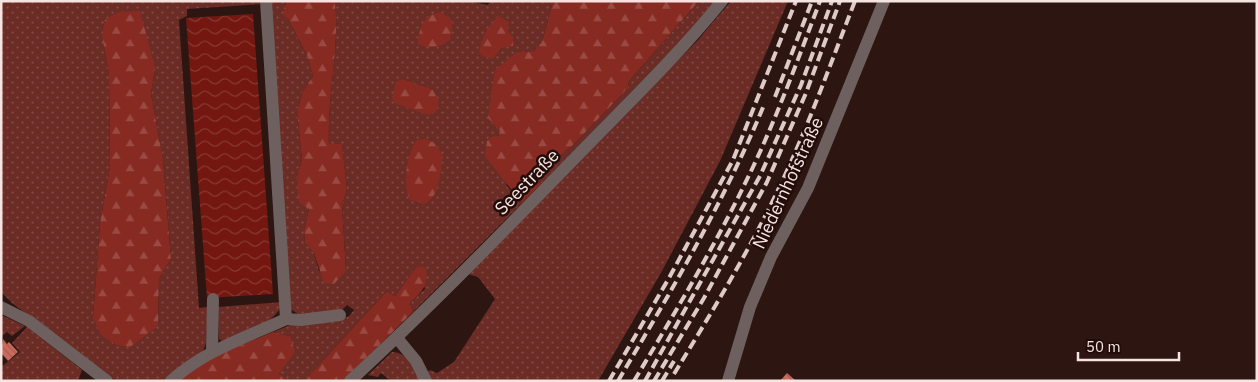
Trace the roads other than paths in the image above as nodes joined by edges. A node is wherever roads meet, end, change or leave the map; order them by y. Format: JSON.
{"nodes":[{"id":1,"x":266,"y":1,"type":"edge"},
{"id":2,"x":722,"y":1,"type":"edge"},
{"id":3,"x":884,"y":1,"type":"edge"},
{"id":4,"x":213,"y":299,"type":"dead end"},
{"id":5,"x":1,"y":307,"type":"edge"},
{"id":6,"x":340,"y":315,"type":"dead end"},
{"id":7,"x":286,"y":319,"type":"junction"},
{"id":8,"x":397,"y":338,"type":"junction"},
{"id":9,"x":212,"y":351,"type":"junction"},
{"id":10,"x":107,"y":381,"type":"edge"},
{"id":11,"x":171,"y":381,"type":"edge"},
{"id":12,"x":350,"y":381,"type":"edge"},
{"id":13,"x":426,"y":381,"type":"edge"},
{"id":14,"x":728,"y":381,"type":"edge"}],
"edges":[{"from":1,"to":7,"type":"street"},
{"from":2,"to":8,"type":"street","name":"Seestraße"},
{"from":3,"to":14,"type":"street","name":"Niedernhofstraße"},
{"from":4,"to":9,"type":"street"},
{"from":5,"to":10,"type":"street"},
{"from":6,"to":7,"type":"street"},
{"from":7,"to":9,"type":"street"},
{"from":8,"to":12,"type":"street","name":"Seestraße"},
{"from":8,"to":13,"type":"street"},
{"from":9,"to":11,"type":"street"}]}
